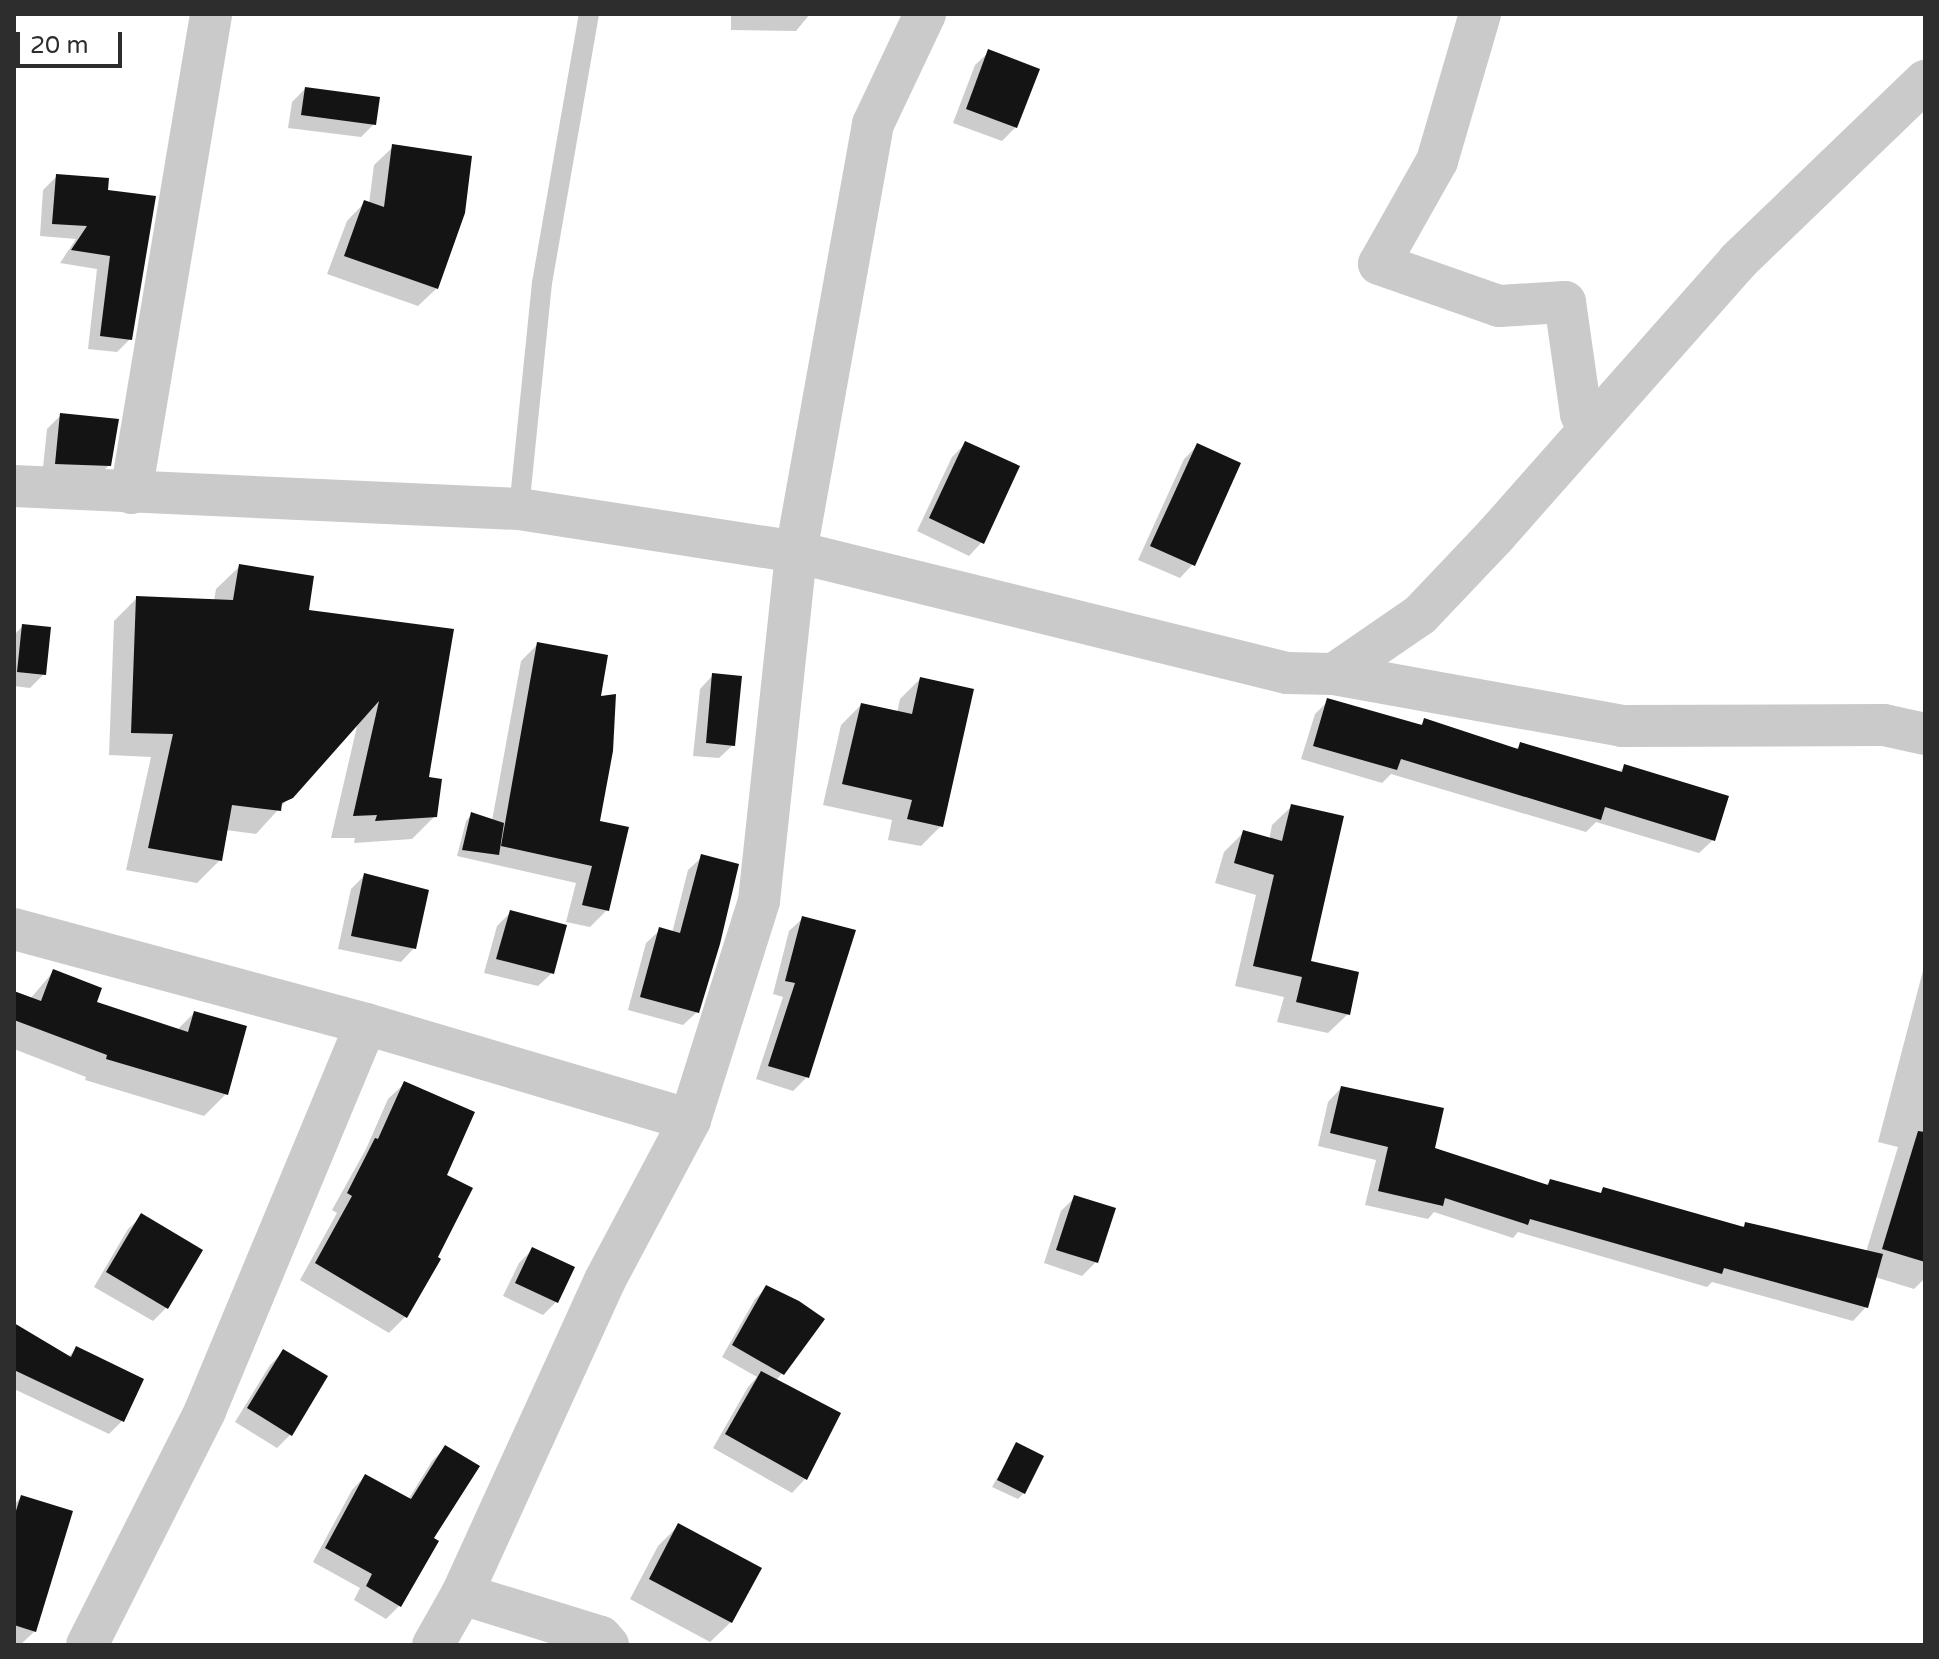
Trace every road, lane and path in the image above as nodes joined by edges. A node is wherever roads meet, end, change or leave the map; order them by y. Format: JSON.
{"nodes":[{"id":1,"x":211,"y":14,"type":"edge"},
{"id":2,"x":589,"y":14,"type":"edge"},
{"id":3,"x":925,"y":14,"type":"edge"},
{"id":4,"x":1480,"y":14,"type":"edge"},
{"id":5,"x":1925,"y":81,"type":"edge"},
{"id":6,"x":1588,"y":430,"type":"junction"},
{"id":7,"x":14,"y":486,"type":"edge"},
{"id":8,"x":131,"y":493,"type":"junction"},
{"id":9,"x":519,"y":509,"type":"junction"},
{"id":10,"x":796,"y":552,"type":"junction"},
{"id":11,"x":1334,"y":674,"type":"junction"},
{"id":12,"x":1925,"y":734,"type":"edge"},
{"id":13,"x":14,"y":929,"type":"edge"},
{"id":14,"x":366,"y":1024,"type":"junction"},
{"id":15,"x":690,"y":1120,"type":"junction"},
{"id":16,"x":462,"y":1594,"type":"junction"},
{"id":17,"x":87,"y":1645,"type":"edge"},
{"id":18,"x":433,"y":1645,"type":"edge"},
{"id":19,"x":608,"y":1645,"type":"edge"}],
"edges":[{"from":1,"to":8,"type":"street"},
{"from":2,"to":9,"type":"lane"},
{"from":3,"to":10,"type":"street"},
{"from":4,"to":6,"type":"street"},
{"from":5,"to":6,"type":"street"},
{"from":6,"to":11,"type":"street"},
{"from":7,"to":8,"type":"street"},
{"from":8,"to":9,"type":"street"},
{"from":9,"to":10,"type":"street"},
{"from":10,"to":11,"type":"street"},
{"from":10,"to":15,"type":"street"},
{"from":11,"to":12,"type":"street"},
{"from":13,"to":14,"type":"street"},
{"from":14,"to":15,"type":"street"},
{"from":14,"to":17,"type":"street"},
{"from":15,"to":16,"type":"street"},
{"from":16,"to":18,"type":"street"},
{"from":16,"to":19,"type":"street"}]}
